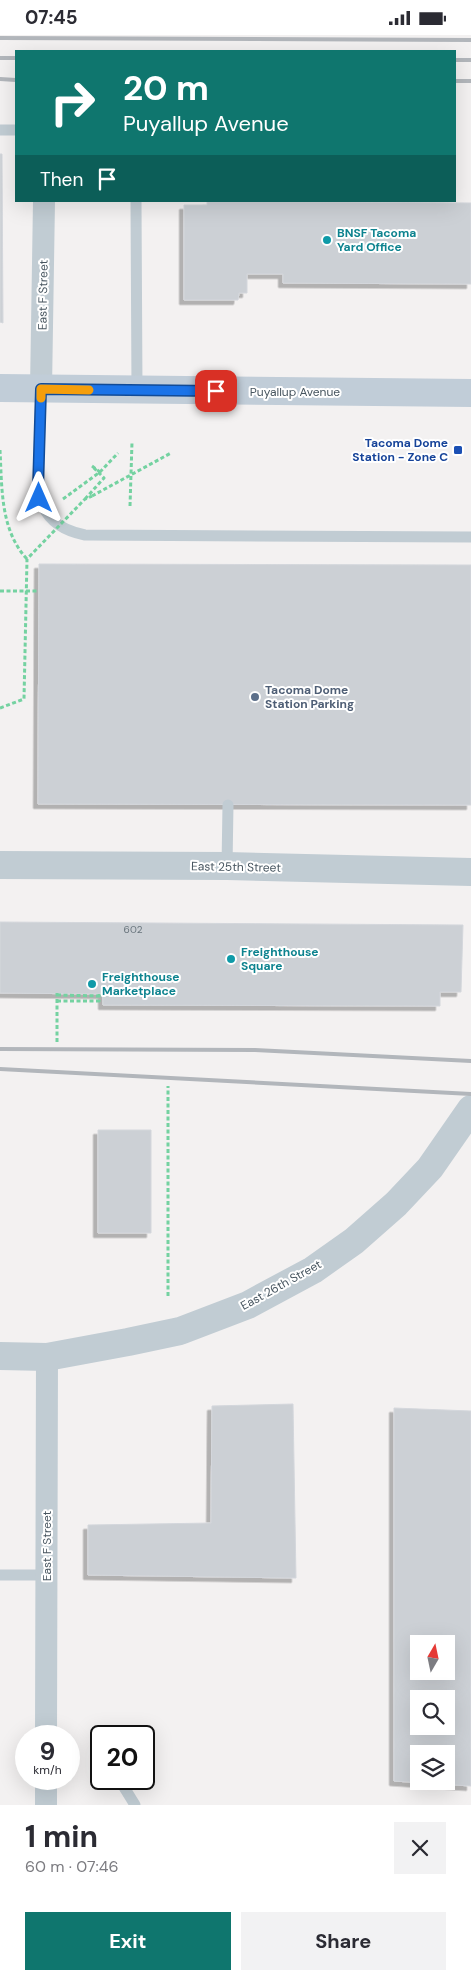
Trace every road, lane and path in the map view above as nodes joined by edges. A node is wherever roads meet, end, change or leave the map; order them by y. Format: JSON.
{"nodes":[{"id":1,"x":0,"y":130,"type":"edge"},
{"id":2,"x":15,"y":130,"type":"edge"},
{"id":3,"x":44,"y":202,"type":"edge"},
{"id":4,"x":136,"y":202,"type":"edge"},
{"id":5,"x":0,"y":388,"type":"edge"},
{"id":6,"x":41,"y":389,"type":"junction"},
{"id":7,"x":137,"y":390,"type":"junction"},
{"id":8,"x":471,"y":393,"type":"edge"},
{"id":9,"x":132,"y":442,"type":"dead end"},
{"id":10,"x":0,"y":450,"type":"edge"},
{"id":11,"x":118,"y":453,"type":"dead end"},
{"id":12,"x":171,"y":453,"type":"dead end"},
{"id":13,"x":100,"y":472,"type":"junction"},
{"id":14,"x":131,"y":477,"type":"junction"},
{"id":15,"x":1,"y":488,"type":"edge"},
{"id":16,"x":85,"y":499,"type":"junction"},
{"id":17,"x":63,"y":500,"type":"dead end"},
{"id":18,"x":130,"y":505,"type":"dead end"},
{"id":19,"x":471,"y":537,"type":"edge"},
{"id":20,"x":27,"y":559,"type":"junction"},
{"id":21,"x":0,"y":591,"type":"edge"},
{"id":22,"x":26,"y":591,"type":"junction"},
{"id":23,"x":39,"y":591,"type":"dead end"},
{"id":24,"x":0,"y":708,"type":"edge"},
{"id":25,"x":228,"y":805,"type":"dead end"},
{"id":26,"x":0,"y":865,"type":"edge"},
{"id":27,"x":227,"y":866,"type":"junction"},
{"id":28,"x":471,"y":872,"type":"edge"},
{"id":29,"x":57,"y":1001,"type":"junction"},
{"id":30,"x":57,"y":1043,"type":"dead end"},
{"id":31,"x":168,"y":1086,"type":"dead end"},
{"id":32,"x":471,"y":1109,"type":"edge"},
{"id":33,"x":168,"y":1296,"type":"dead end"},
{"id":34,"x":0,"y":1356,"type":"edge"},
{"id":35,"x":47,"y":1357,"type":"junction"},
{"id":36,"x":0,"y":1575,"type":"edge"},
{"id":37,"x":47,"y":1575,"type":"junction"},
{"id":38,"x":46,"y":1725,"type":"edge"},
{"id":39,"x":46,"y":1790,"type":"edge"},
{"id":40,"x":125,"y":1790,"type":"edge"},
{"id":41,"x":46,"y":1805,"type":"edge"},
{"id":42,"x":134,"y":1805,"type":"edge"}],
"edges":[{"from":1,"to":2,"type":"lane"},
{"from":3,"to":6,"type":"street","name":"East F Street"},
{"from":4,"to":7,"type":"lane"},
{"from":5,"to":6,"type":"main road","name":"Puyallup Avenue"},
{"from":6,"to":7,"type":"main road","name":"Puyallup Avenue"},
{"from":6,"to":19,"type":"lane"},
{"from":7,"to":8,"type":"main road","name":"Puyallup Avenue"},
{"from":9,"to":14,"type":"path"},
{"from":10,"to":15,"type":"path"},
{"from":11,"to":13,"type":"path"},
{"from":12,"to":14,"type":"path"},
{"from":13,"to":16,"type":"path","bridge":true},
{"from":13,"to":17,"type":"path"},
{"from":14,"to":16,"type":"path","bridge":true},
{"from":14,"to":18,"type":"path"},
{"from":15,"to":20,"type":"path"},
{"from":16,"to":20,"type":"path","bridge":true},
{"from":20,"to":22,"type":"path","bridge":true},
{"from":21,"to":22,"type":"path"},
{"from":22,"to":23,"type":"path"},
{"from":22,"to":24,"type":"path","bridge":true},
{"from":25,"to":27,"type":"lane"},
{"from":26,"to":27,"type":"street","name":"East 25th Street"},
{"from":27,"to":28,"type":"street","name":"East 25th Street"},
{"from":29,"to":29,"type":"path"},
{"from":29,"to":30,"type":"path"},
{"from":31,"to":33,"type":"path"},
{"from":32,"to":35,"type":"street","name":"East 26th Street"},
{"from":34,"to":35,"type":"street","name":"East 26th Street"},
{"from":35,"to":37,"type":"street","name":"East F Street"},
{"from":36,"to":37,"type":"lane"},
{"from":37,"to":38,"type":"street","name":"East F Street"},
{"from":39,"to":41,"type":"street"},
{"from":40,"to":42,"type":"lane"}]}
